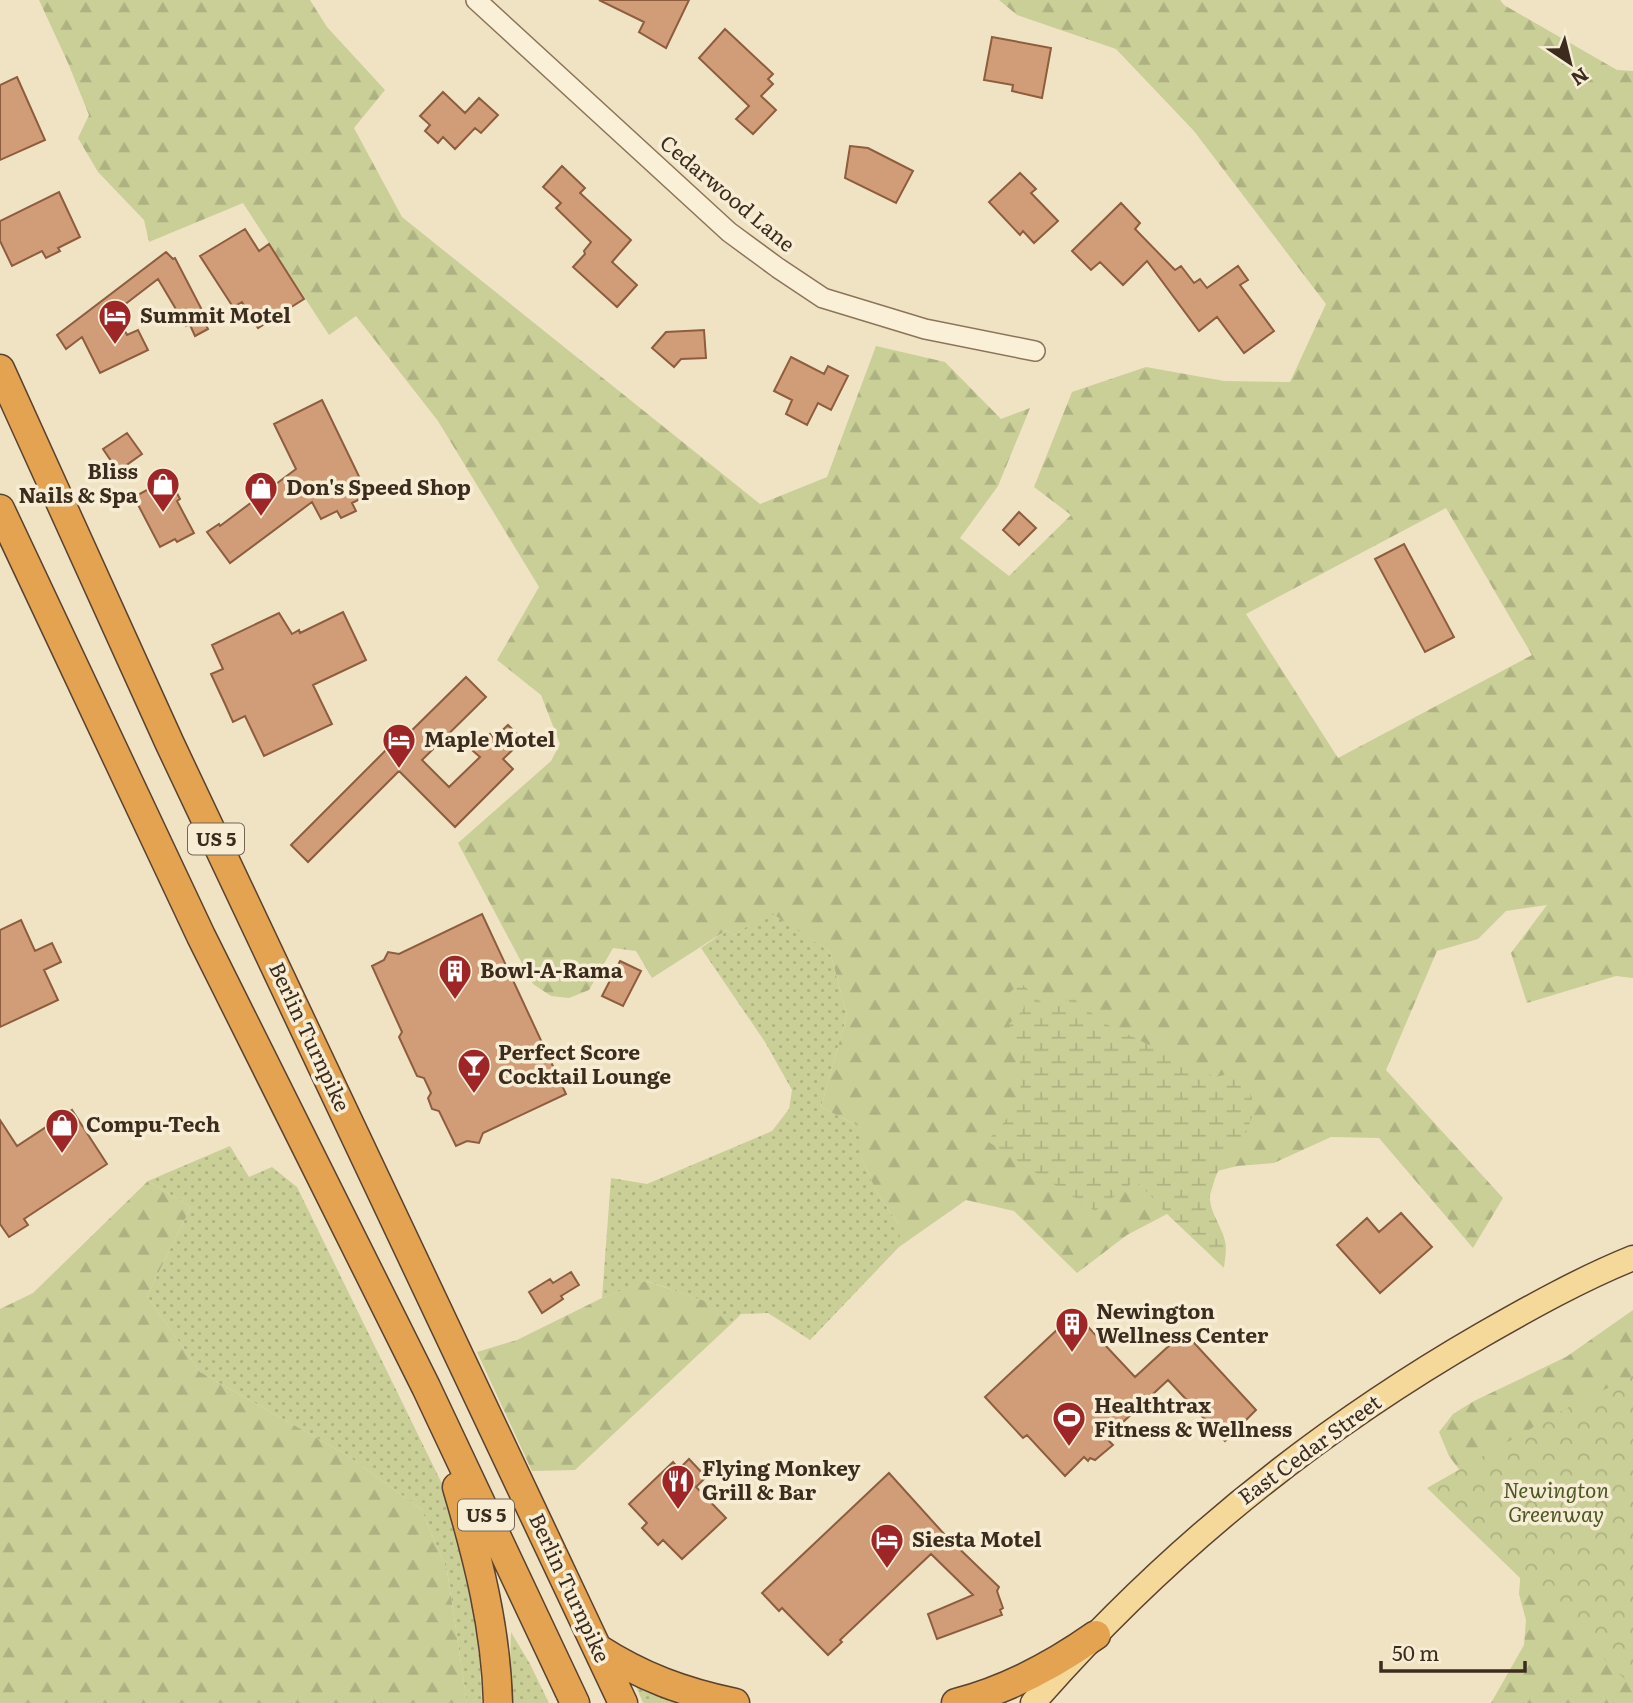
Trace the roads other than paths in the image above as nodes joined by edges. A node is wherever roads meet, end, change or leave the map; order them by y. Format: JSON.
{"nodes":[{"id":1,"x":476,"y":0,"type":"edge"},
{"id":2,"x":1035,"y":351,"type":"dead end"},
{"id":3,"x":0,"y":369,"type":"edge"},
{"id":4,"x":0,"y":509,"type":"edge"},
{"id":5,"x":1633,"y":1258,"type":"edge"},
{"id":6,"x":426,"y":1387,"type":"junction"},
{"id":7,"x":1096,"y":1635,"type":"junction"},
{"id":8,"x":597,"y":1648,"type":"junction"},
{"id":9,"x":498,"y":1703,"type":"edge"},
{"id":10,"x":575,"y":1703,"type":"edge"},
{"id":11,"x":623,"y":1703,"type":"edge"},
{"id":12,"x":736,"y":1703,"type":"edge"},
{"id":13,"x":956,"y":1703,"type":"edge"},
{"id":14,"x":1033,"y":1703,"type":"edge"}],
"edges":[{"from":1,"to":2,"type":"street","name":"Cedarwood Lane"},
{"from":3,"to":8,"type":"highway","name":"Berlin Turnpike","number":"US 5"},
{"from":4,"to":6,"type":"highway","name":"Berlin Turnpike","number":"US 5"},
{"from":5,"to":7,"type":"main road","name":"East Cedar Street"},
{"from":6,"to":9,"type":"highway"},
{"from":6,"to":10,"type":"highway","name":"Berlin Turnpike","number":"US 5"},
{"from":7,"to":13,"type":"highway"},
{"from":7,"to":14,"type":"main road","name":"East Cedar Street"},
{"from":8,"to":11,"type":"highway","name":"Berlin Turnpike","number":"US 5"},
{"from":8,"to":12,"type":"highway"}]}
